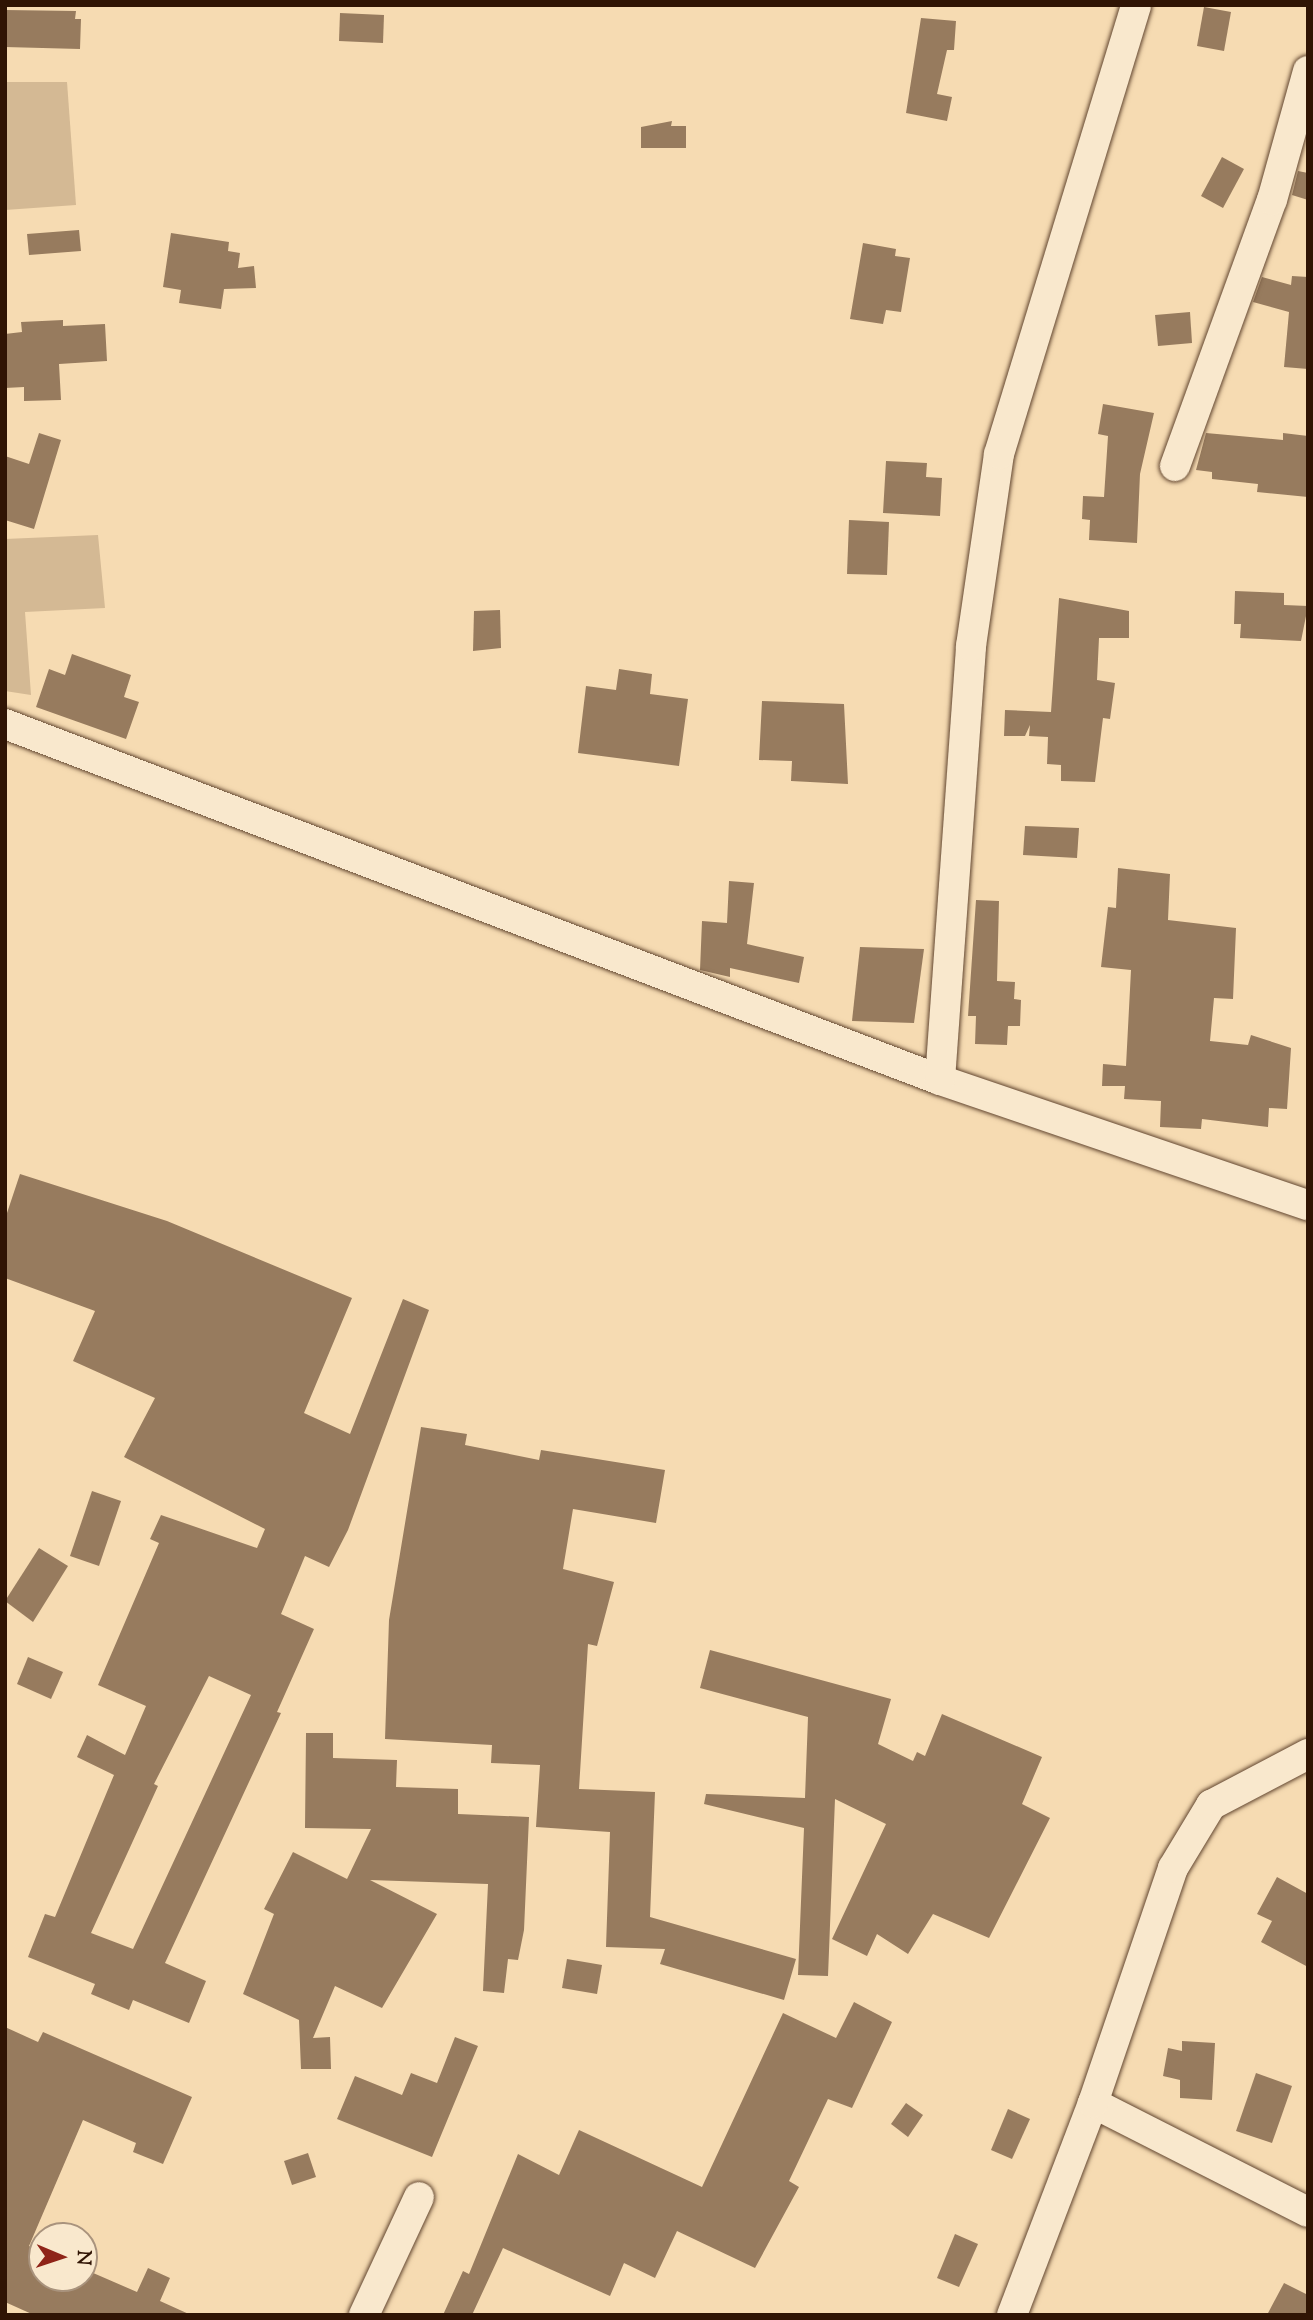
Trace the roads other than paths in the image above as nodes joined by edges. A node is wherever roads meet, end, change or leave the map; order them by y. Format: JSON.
{"nodes":[{"id":1,"x":1136,"y":5,"type":"edge"},
{"id":2,"x":1308,"y":71,"type":"edge"},
{"id":3,"x":1175,"y":466,"type":"dead end"},
{"id":4,"x":5,"y":724,"type":"edge"},
{"id":5,"x":940,"y":1080,"type":"junction"},
{"id":6,"x":1308,"y":1205,"type":"edge"},
{"id":7,"x":1308,"y":1754,"type":"edge"},
{"id":8,"x":1093,"y":2103,"type":"junction"},
{"id":9,"x":419,"y":2197,"type":"dead end"},
{"id":10,"x":1308,"y":2212,"type":"edge"},
{"id":11,"x":364,"y":2315,"type":"edge"},
{"id":12,"x":1012,"y":2315,"type":"edge"}],
"edges":[{"from":1,"to":5,"type":"street"},
{"from":2,"to":3,"type":"street"},
{"from":4,"to":5,"type":"street"},
{"from":5,"to":6,"type":"street"},
{"from":7,"to":8,"type":"street"},
{"from":8,"to":10,"type":"street"},
{"from":8,"to":12,"type":"street"},
{"from":9,"to":11,"type":"street"}]}
